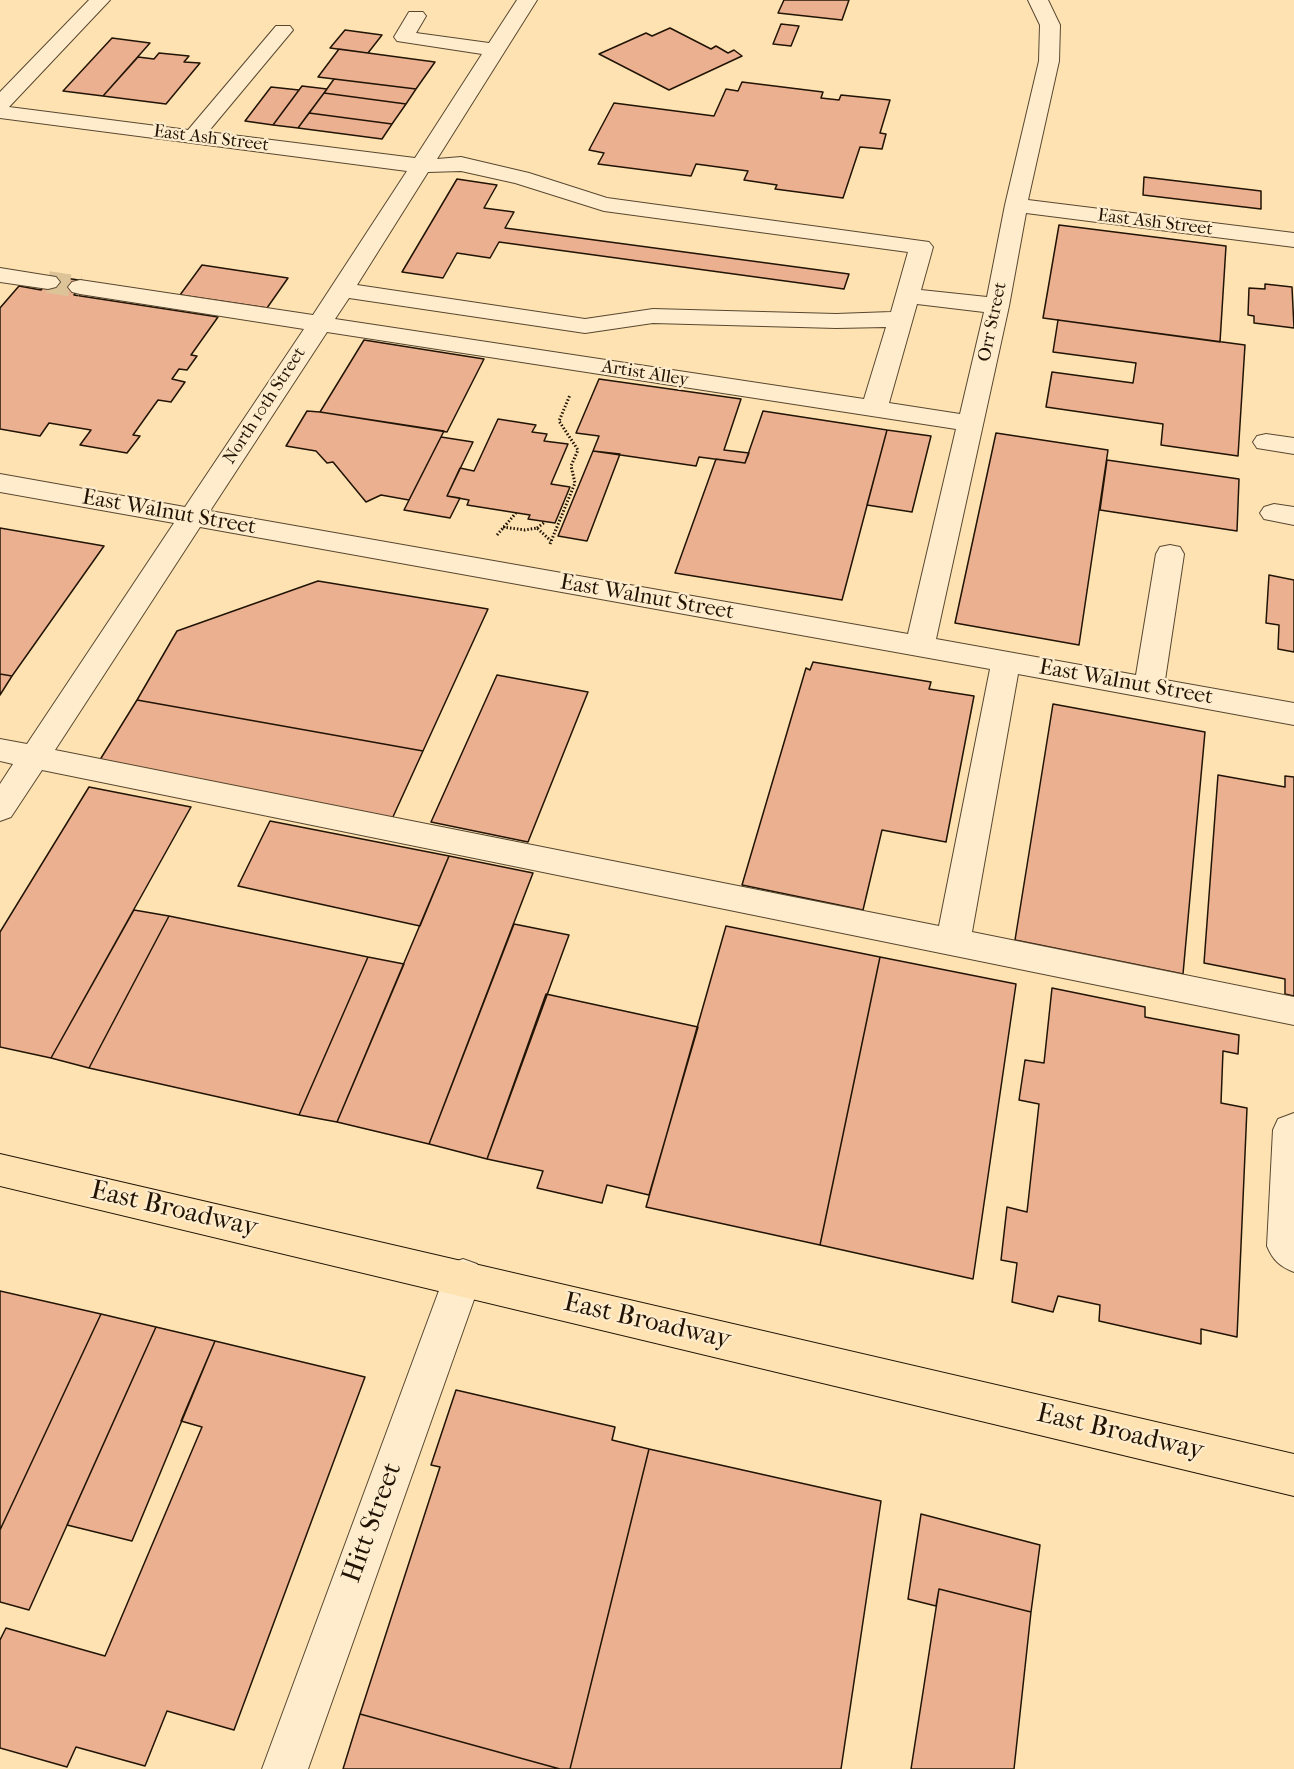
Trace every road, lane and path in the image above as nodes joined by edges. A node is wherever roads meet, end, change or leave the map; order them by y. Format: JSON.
{"nodes":[{"id":1,"x":100,"y":0,"type":"edge"},
{"id":2,"x":527,"y":0,"type":"edge"},
{"id":3,"x":1038,"y":0,"type":"edge"},
{"id":4,"x":416,"y":16,"type":"dead end"},
{"id":5,"x":283,"y":30,"type":"dead end"},
{"id":6,"x":496,"y":50,"type":"junction"},
{"id":7,"x":0,"y":104,"type":"edge"},
{"id":8,"x":0,"y":112,"type":"edge"},
{"id":9,"x":193,"y":137,"type":"junction"},
{"id":10,"x":422,"y":166,"type":"junction"},
{"id":11,"x":1016,"y":205,"type":"junction"},
{"id":12,"x":1294,"y":240,"type":"edge"},
{"id":13,"x":0,"y":275,"type":"edge"},
{"id":14,"x":48,"y":282,"type":"tunnel mouth"},
{"id":15,"x":81,"y":287,"type":"tunnel mouth"},
{"id":16,"x":342,"y":290,"type":"junction"},
{"id":17,"x":997,"y":306,"type":"junction"},
{"id":18,"x":903,"y":307,"type":"junction"},
{"id":19,"x":319,"y":324,"type":"junction"},
{"id":20,"x":874,"y":409,"type":"junction"},
{"id":21,"x":559,"y":421,"type":"dead end"},
{"id":22,"x":970,"y":423,"type":"junction"},
{"id":23,"x":1266,"y":442,"type":"dead end"},
{"id":24,"x":1294,"y":446,"type":"edge"},
{"id":25,"x":0,"y":483,"type":"edge"},
{"id":26,"x":516,"y":513,"type":"dead end"},
{"id":27,"x":193,"y":517,"type":"junction"},
{"id":28,"x":545,"y":522,"type":"dead end"},
{"id":29,"x":503,"y":527,"type":"junction"},
{"id":30,"x":537,"y":528,"type":"junction"},
{"id":31,"x":551,"y":541,"type":"junction"},
{"id":32,"x":492,"y":543,"type":"dead end"},
{"id":33,"x":549,"y":547,"type":"dead end"},
{"id":34,"x":1170,"y":554,"type":"dead end"},
{"id":35,"x":920,"y":645,"type":"junction"},
{"id":36,"x":1006,"y":661,"type":"junction"},
{"id":37,"x":1149,"y":687,"type":"junction"},
{"id":38,"x":1294,"y":714,"type":"edge"},
{"id":39,"x":0,"y":750,"type":"edge"},
{"id":40,"x":34,"y":757,"type":"junction"},
{"id":41,"x":0,"y":809,"type":"edge"},
{"id":42,"x":953,"y":942,"type":"junction"},
{"id":43,"x":1294,"y":1011,"type":"edge"},
{"id":44,"x":1294,"y":1129,"type":"edge"},
{"id":45,"x":0,"y":1170,"type":"edge"},
{"id":46,"x":1294,"y":1254,"type":"edge"},
{"id":47,"x":463,"y":1277,"type":"junction"},
{"id":48,"x":1294,"y":1475,"type":"edge"},
{"id":49,"x":285,"y":1769,"type":"edge"}],
"edges":[{"from":1,"to":7,"type":"street"},
{"from":2,"to":6,"type":"street","name":"North 10th Street"},
{"from":3,"to":11,"type":"street","name":"Orr Street"},
{"from":4,"to":6,"type":"street"},
{"from":5,"to":9,"type":"street"},
{"from":6,"to":10,"type":"street","name":"North 10th Street"},
{"from":8,"to":9,"type":"street","name":"East Ash Street"},
{"from":9,"to":10,"type":"street","name":"East Ash Street"},
{"from":10,"to":16,"type":"street","name":"North 10th Street"},
{"from":10,"to":18,"type":"street","name":"East Ash Street"},
{"from":11,"to":12,"type":"street","name":"East Ash Street"},
{"from":11,"to":17,"type":"street","name":"Orr Street"},
{"from":13,"to":14,"type":"street"},
{"from":15,"to":19,"type":"street","name":"Artist Alley"},
{"from":16,"to":18,"type":"street"},
{"from":16,"to":19,"type":"street","name":"North 10th Street"},
{"from":17,"to":18,"type":"street"},
{"from":17,"to":22,"type":"street","name":"Orr Street"},
{"from":18,"to":20,"type":"street"},
{"from":19,"to":20,"type":"street","name":"Artist Alley"},
{"from":19,"to":27,"type":"street","name":"North 10th Street"},
{"from":20,"to":22,"type":"street","name":"Artist Alley"},
{"from":21,"to":31,"type":"path"},
{"from":22,"to":35,"type":"street","name":"Orr Street"},
{"from":23,"to":24,"type":"street"},
{"from":25,"to":27,"type":"street","name":"East Walnut Street"},
{"from":26,"to":29,"type":"path"},
{"from":27,"to":35,"type":"street","name":"East Walnut Street"},
{"from":27,"to":40,"type":"street","name":"North 10th Street"},
{"from":28,"to":30,"type":"path"},
{"from":29,"to":30,"type":"path"},
{"from":29,"to":32,"type":"path"},
{"from":30,"to":31,"type":"path"},
{"from":31,"to":33,"type":"path"},
{"from":34,"to":37,"type":"street"},
{"from":35,"to":36,"type":"street","name":"East Walnut Street"},
{"from":36,"to":37,"type":"street","name":"East Walnut Street"},
{"from":36,"to":42,"type":"street"},
{"from":37,"to":38,"type":"street","name":"East Walnut Street"},
{"from":39,"to":40,"type":"street"},
{"from":40,"to":41,"type":"street","name":"North 10th Street"},
{"from":40,"to":42,"type":"street"},
{"from":42,"to":43,"type":"street"},
{"from":44,"to":46,"type":"street"},
{"from":45,"to":47,"type":"main road","name":"East Broadway"},
{"from":47,"to":48,"type":"main road","name":"East Broadway"},
{"from":47,"to":49,"type":"street","name":"Hitt Street"}]}
